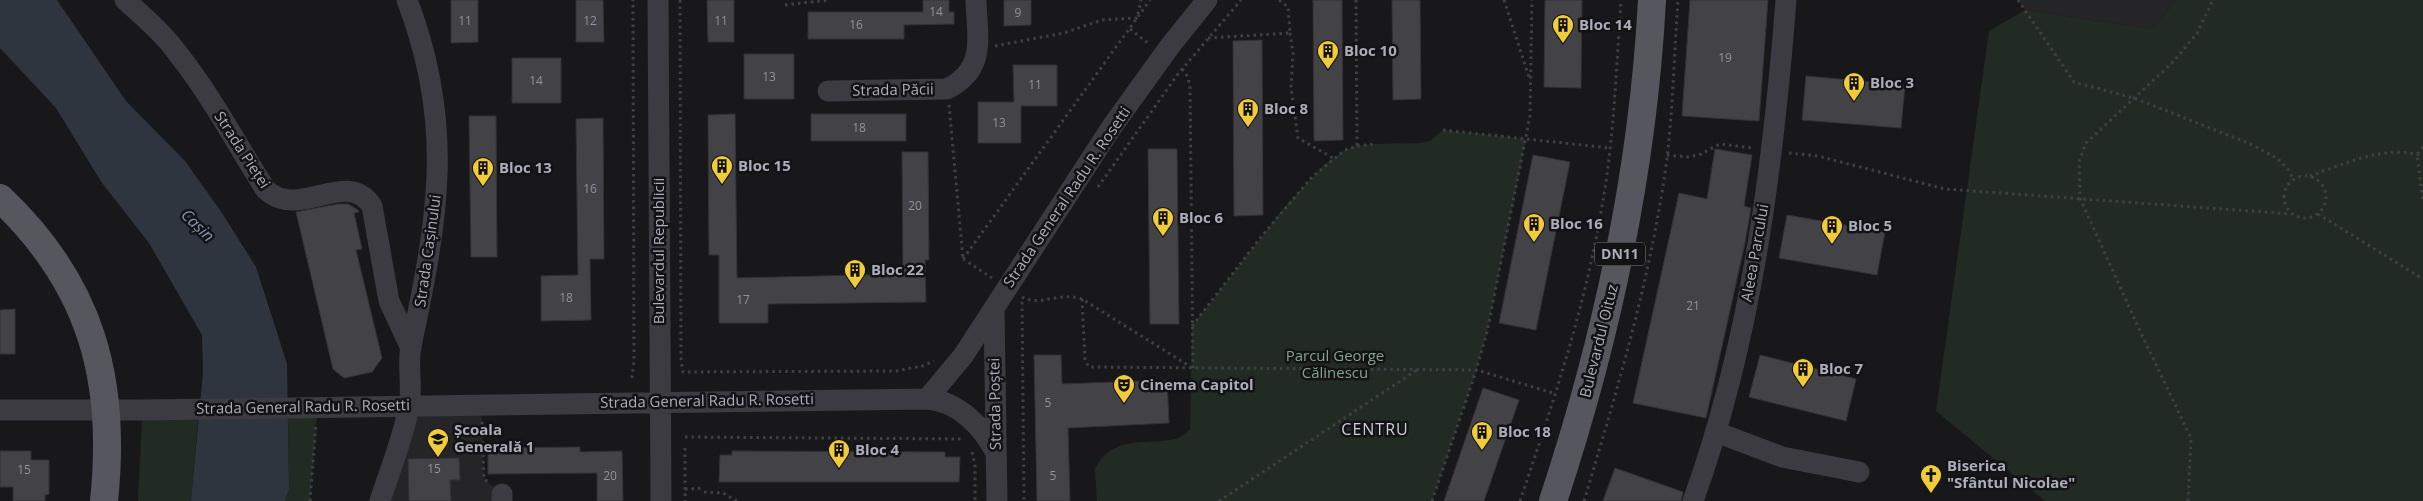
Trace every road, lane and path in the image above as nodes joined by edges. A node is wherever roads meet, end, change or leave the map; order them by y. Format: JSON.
{"nodes":[{"id":1,"x":125,"y":0,"type":"edge"},
{"id":2,"x":406,"y":0,"type":"edge"},
{"id":3,"x":633,"y":0,"type":"edge"},
{"id":4,"x":658,"y":0,"type":"edge"},
{"id":5,"x":680,"y":0,"type":"edge"},
{"id":6,"x":830,"y":0,"type":"edge"},
{"id":7,"x":976,"y":0,"type":"edge"},
{"id":8,"x":1141,"y":0,"type":"edge"},
{"id":9,"x":1150,"y":0,"type":"edge"},
{"id":10,"x":1207,"y":0,"type":"edge"},
{"id":11,"x":1241,"y":0,"type":"edge"},
{"id":12,"x":1279,"y":0,"type":"edge"},
{"id":13,"x":1356,"y":0,"type":"edge"},
{"id":14,"x":1504,"y":0,"type":"edge"},
{"id":15,"x":1532,"y":0,"type":"edge"},
{"id":16,"x":1621,"y":0,"type":"edge"},
{"id":17,"x":1652,"y":0,"type":"edge"},
{"id":18,"x":1786,"y":0,"type":"edge"},
{"id":19,"x":2018,"y":0,"type":"edge"},
{"id":20,"x":2213,"y":0,"type":"edge"},
{"id":21,"x":785,"y":5,"type":"dead end"},
{"id":22,"x":1137,"y":18,"type":"junction"},
{"id":23,"x":1130,"y":29,"type":"junction"},
{"id":24,"x":1290,"y":33,"type":"junction"},
{"id":25,"x":1207,"y":38,"type":"junction"},
{"id":26,"x":977,"y":49,"type":"junction"},
{"id":27,"x":1156,"y":49,"type":"dead end"},
{"id":28,"x":1182,"y":69,"type":"junction"},
{"id":29,"x":1530,"y":80,"type":"junction"},
{"id":30,"x":947,"y":89,"type":"junction"},
{"id":31,"x":828,"y":91,"type":"dead end"},
{"id":32,"x":2134,"y":98,"type":"junction"},
{"id":33,"x":1443,"y":130,"type":"dead end"},
{"id":34,"x":1526,"y":139,"type":"junction"},
{"id":35,"x":1374,"y":144,"type":"dead end"},
{"id":36,"x":1358,"y":146,"type":"junction"},
{"id":37,"x":2423,"y":147,"type":"edge"},
{"id":38,"x":1610,"y":148,"type":"junction"},
{"id":39,"x":1771,"y":150,"type":"junction"},
{"id":40,"x":2417,"y":154,"type":"junction"},
{"id":41,"x":1667,"y":155,"type":"dead end"},
{"id":42,"x":2423,"y":156,"type":"edge"},
{"id":43,"x":1333,"y":158,"type":"junction"},
{"id":44,"x":2310,"y":176,"type":"junction"},
{"id":45,"x":2293,"y":179,"type":"junction"},
{"id":46,"x":1092,"y":194,"type":"dead end"},
{"id":47,"x":0,"y":198,"type":"edge"},
{"id":48,"x":2080,"y":198,"type":"junction"},
{"id":49,"x":2423,"y":203,"type":"edge"},
{"id":50,"x":2292,"y":214,"type":"junction"},
{"id":51,"x":2318,"y":214,"type":"junction"},
{"id":52,"x":963,"y":259,"type":"junction"},
{"id":53,"x":2423,"y":279,"type":"edge"},
{"id":54,"x":997,"y":281,"type":"dead end"},
{"id":55,"x":1027,"y":288,"type":"dead end"},
{"id":56,"x":1022,"y":296,"type":"junction"},
{"id":57,"x":1082,"y":299,"type":"junction"},
{"id":58,"x":994,"y":307,"type":"junction"},
{"id":59,"x":1192,"y":326,"type":"junction"},
{"id":60,"x":411,"y":348,"type":"junction"},
{"id":61,"x":939,"y":357,"type":"dead end"},
{"id":62,"x":1192,"y":368,"type":"junction"},
{"id":63,"x":1418,"y":369,"type":"junction"},
{"id":64,"x":1477,"y":370,"type":"junction"},
{"id":65,"x":632,"y":378,"type":"dead end"},
{"id":66,"x":1556,"y":394,"type":"junction"},
{"id":67,"x":927,"y":399,"type":"junction"},
{"id":68,"x":660,"y":401,"type":"junction"},
{"id":69,"x":481,"y":404,"type":"junction"},
{"id":70,"x":409,"y":406,"type":"junction"},
{"id":71,"x":318,"y":407,"type":"junction"},
{"id":72,"x":0,"y":410,"type":"edge"},
{"id":73,"x":106,"y":410,"type":"junction"},
{"id":74,"x":1716,"y":432,"type":"junction"},
{"id":75,"x":685,"y":437,"type":"dead end"},
{"id":76,"x":966,"y":441,"type":"dead end"},
{"id":77,"x":969,"y":446,"type":"dead end"},
{"id":78,"x":685,"y":448,"type":"dead end"},
{"id":79,"x":996,"y":453,"type":"junction"},
{"id":80,"x":1859,"y":472,"type":"dead end"},
{"id":81,"x":685,"y":489,"type":"junction"},
{"id":82,"x":502,"y":497,"type":"edge"},
{"id":83,"x":104,"y":501,"type":"edge"},
{"id":84,"x":310,"y":501,"type":"edge"},
{"id":85,"x":380,"y":501,"type":"edge"},
{"id":86,"x":661,"y":501,"type":"edge"},
{"id":87,"x":685,"y":501,"type":"edge"},
{"id":88,"x":737,"y":501,"type":"edge"},
{"id":89,"x":975,"y":501,"type":"edge"},
{"id":90,"x":997,"y":501,"type":"edge"},
{"id":91,"x":1024,"y":501,"type":"edge"},
{"id":92,"x":1219,"y":501,"type":"edge"},
{"id":93,"x":1432,"y":501,"type":"edge"},
{"id":94,"x":1520,"y":501,"type":"edge"},
{"id":95,"x":1553,"y":501,"type":"edge"},
{"id":96,"x":1693,"y":501,"type":"edge"},
{"id":97,"x":2188,"y":501,"type":"edge"}],
"edges":[{"from":1,"to":60,"type":"street","name":"Strada Pieței"},
{"from":2,"to":60,"type":"street","name":"Strada Cașinului"},
{"from":3,"to":65,"type":"path"},
{"from":4,"to":68,"type":"street","name":"Bulevardul Republicii"},
{"from":5,"to":61,"type":"path"},
{"from":6,"to":21,"type":"path"},
{"from":7,"to":26,"type":"street","name":"Strada Păcii"},
{"from":8,"to":22,"type":"path"},
{"from":9,"to":22,"type":"path"},
{"from":10,"to":58,"type":"street","name":"Strada General Radu R. Rosetti"},
{"from":11,"to":25,"type":"path"},
{"from":12,"to":24,"type":"path"},
{"from":13,"to":36,"type":"path"},
{"from":14,"to":29,"type":"path"},
{"from":15,"to":29,"type":"path"},
{"from":16,"to":38,"type":"path"},
{"from":17,"to":95,"type":"main road","name":"Bulevardul Oituz","number":"DN11"},
{"from":18,"to":39,"type":"street","name":"Aleea Parcului"},
{"from":19,"to":32,"type":"path"},
{"from":20,"to":32,"type":"path"},
{"from":22,"to":23,"type":"path"},
{"from":22,"to":26,"type":"path"},
{"from":23,"to":27,"type":"path"},
{"from":23,"to":52,"type":"path"},
{"from":24,"to":25,"type":"path"},
{"from":24,"to":43,"type":"path"},
{"from":25,"to":28,"type":"path"},
{"from":26,"to":30,"type":"street","name":"Strada Păcii"},
{"from":28,"to":46,"type":"path"},
{"from":28,"to":59,"type":"path"},
{"from":29,"to":34,"type":"path"},
{"from":30,"to":31,"type":"street","name":"Strada Păcii"},
{"from":30,"to":52,"type":"path"},
{"from":32,"to":45,"type":"path"},
{"from":32,"to":48,"type":"path"},
{"from":33,"to":34,"type":"path"},
{"from":34,"to":38,"type":"path"},
{"from":34,"to":64,"type":"path"},
{"from":35,"to":36,"type":"path"},
{"from":36,"to":43,"type":"path"},
{"from":37,"to":40,"type":"path"},
{"from":38,"to":66,"type":"path"},
{"from":39,"to":41,"type":"path"},
{"from":39,"to":48,"type":"path"},
{"from":39,"to":74,"type":"street","name":"Aleea Parcului"},
{"from":40,"to":42,"type":"path"},
{"from":40,"to":44,"type":"path"},
{"from":40,"to":49,"type":"path"},
{"from":43,"to":59,"type":"path"},
{"from":44,"to":45,"type":"path"},
{"from":44,"to":51,"type":"path"},
{"from":45,"to":50,"type":"path"},
{"from":47,"to":73,"type":"main road"},
{"from":48,"to":50,"type":"path"},
{"from":48,"to":97,"type":"path"},
{"from":50,"to":51,"type":"path"},
{"from":51,"to":53,"type":"path"},
{"from":52,"to":54,"type":"path"},
{"from":55,"to":56,"type":"path"},
{"from":56,"to":57,"type":"path"},
{"from":56,"to":91,"type":"path"},
{"from":57,"to":62,"type":"path"},
{"from":57,"to":62,"type":"path"},
{"from":58,"to":67,"type":"street","name":"Strada General Radu R. Rosetti"},
{"from":58,"to":79,"type":"street","name":"Strada Poștei"},
{"from":59,"to":62,"type":"path"},
{"from":60,"to":70,"type":"street","name":"Strada Cașinului"},
{"from":62,"to":63,"type":"path"},
{"from":63,"to":64,"type":"path"},
{"from":63,"to":92,"type":"path"},
{"from":64,"to":66,"type":"path"},
{"from":64,"to":93,"type":"path"},
{"from":66,"to":94,"type":"path"},
{"from":67,"to":68,"type":"street","name":"Strada General Radu R. Rosetti"},
{"from":67,"to":79,"type":"street","name":"Strada Poștei"},
{"from":68,"to":69,"type":"street","name":"Strada General Radu R. Rosetti"},
{"from":68,"to":86,"type":"street","name":"Bulevardul Republicii"},
{"from":69,"to":70,"type":"street","name":"Strada General Radu R. Rosetti"},
{"from":69,"to":82,"type":"path"},
{"from":70,"to":71,"type":"street","name":"Strada General Radu R. Rosetti"},
{"from":70,"to":85,"type":"street","name":"Strada Cașinului"},
{"from":71,"to":73,"type":"street","name":"Strada General Radu R. Rosetti"},
{"from":71,"to":84,"type":"path"},
{"from":72,"to":73,"type":"street","name":"Strada General Radu R. Rosetti"},
{"from":73,"to":83,"type":"main road"},
{"from":74,"to":80,"type":"street"},
{"from":74,"to":96,"type":"street","name":"Aleea Parcului"},
{"from":75,"to":76,"type":"path"},
{"from":77,"to":89,"type":"path"},
{"from":78,"to":81,"type":"path"},
{"from":79,"to":90,"type":"street","name":"Strada Poștei"},
{"from":81,"to":87,"type":"path"},
{"from":81,"to":88,"type":"path"}]}
